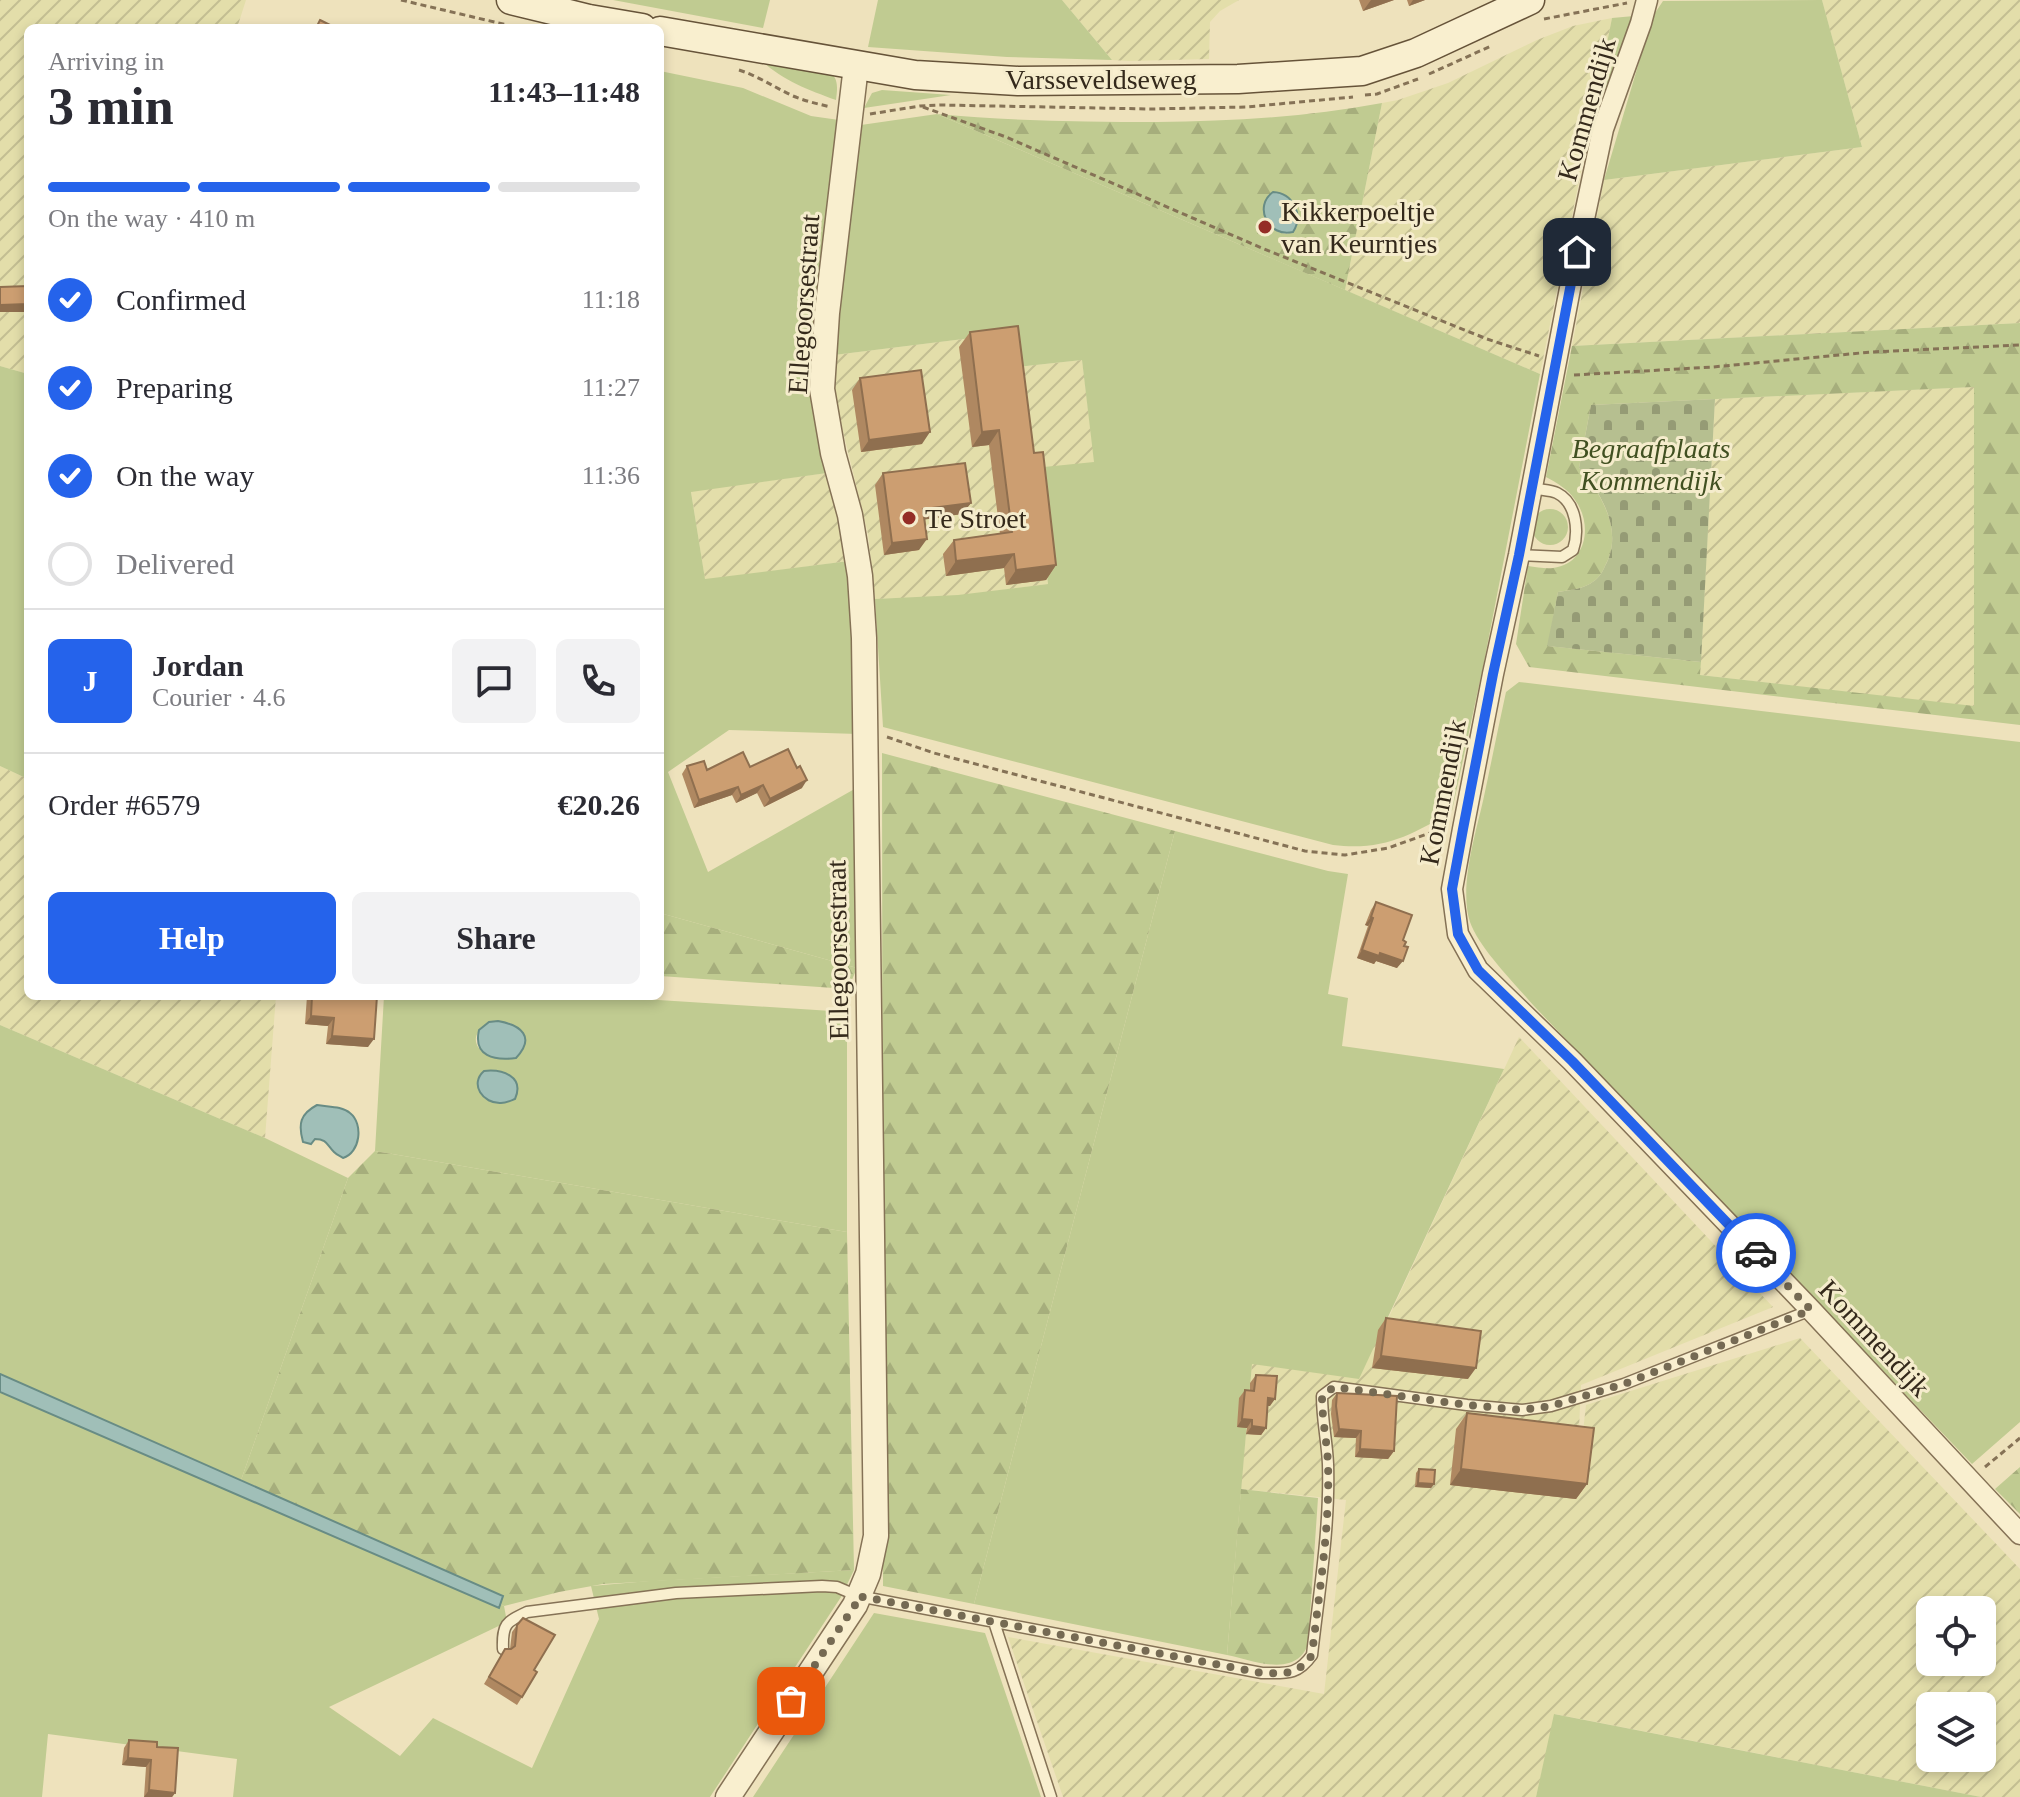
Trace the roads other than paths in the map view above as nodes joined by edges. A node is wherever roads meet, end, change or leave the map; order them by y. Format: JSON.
{"nodes":[{"id":1,"x":1530,"y":0,"type":"edge"},
{"id":2,"x":1647,"y":0,"type":"edge"},
{"id":3,"x":509,"y":12,"type":"edge"},
{"id":4,"x":618,"y":24,"type":"edge"},
{"id":5,"x":664,"y":32,"type":"edge"},
{"id":6,"x":856,"y":66,"type":"junction"},
{"id":7,"x":1532,"y":488,"type":"junction"},
{"id":8,"x":1519,"y":555,"type":"junction"},
{"id":9,"x":1811,"y":1310,"type":"junction"},
{"id":10,"x":2020,"y":1534,"type":"edge"},
{"id":11,"x":858,"y":1596,"type":"junction"},
{"id":12,"x":994,"y":1622,"type":"junction"},
{"id":13,"x":503,"y":1649,"type":"edge"},
{"id":14,"x":728,"y":1797,"type":"edge"},
{"id":15,"x":1051,"y":1797,"type":"edge"}],
"edges":[{"from":1,"to":6,"type":"main road","name":"Varsseveldseweg"},
{"from":2,"to":7,"type":"street","name":"Kommendijk"},
{"from":3,"to":4,"type":"main road"},
{"from":5,"to":6,"type":"main road","name":"Varsseveldseweg"},
{"from":6,"to":11,"type":"street","name":"Ellegoorsestraat"},
{"from":7,"to":8,"type":"street","name":"Kommendijk"},
{"from":7,"to":8,"type":"lane"},
{"from":8,"to":9,"type":"street","name":"Kommendijk"},
{"from":9,"to":10,"type":"street","name":"Kommendijk"},
{"from":9,"to":12,"type":"lane"},
{"from":11,"to":12,"type":"lane"},
{"from":11,"to":13,"type":"lane"},
{"from":11,"to":14,"type":"street","name":"Ellegoorsestraat"},
{"from":12,"to":15,"type":"lane"}]}
